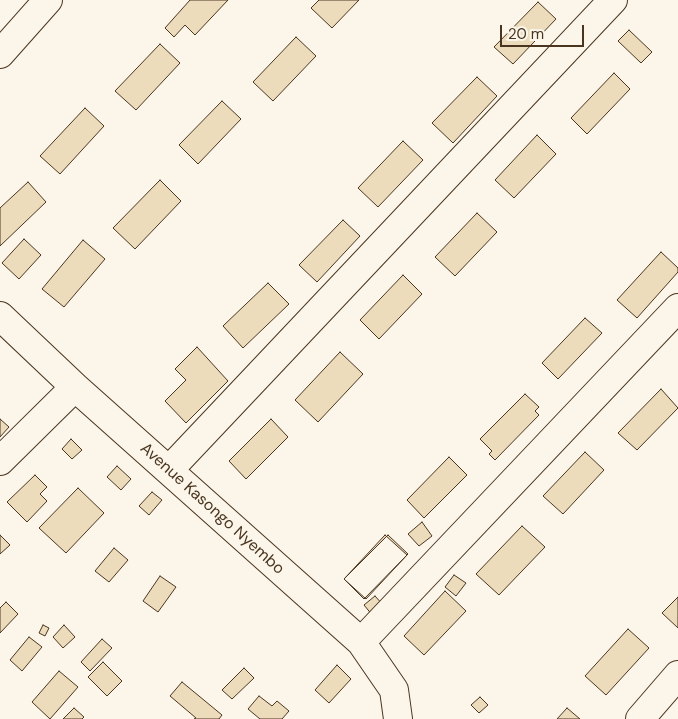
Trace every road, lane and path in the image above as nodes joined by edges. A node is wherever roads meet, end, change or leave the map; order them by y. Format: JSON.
{"nodes":[{"id":1,"x":48,"y":0,"type":"edge"},
{"id":2,"x":613,"y":0,"type":"edge"},
{"id":3,"x":0,"y":54,"type":"edge"},
{"id":4,"x":678,"y":308,"type":"edge"},
{"id":5,"x":0,"y":316,"type":"edge"},
{"id":6,"x":75,"y":387,"type":"junction"},
{"id":7,"x":0,"y":461,"type":"edge"},
{"id":8,"x":169,"y":470,"type":"junction"},
{"id":9,"x":361,"y":642,"type":"junction"},
{"id":10,"x":678,"y":675,"type":"edge"},
{"id":11,"x":398,"y":719,"type":"edge"},
{"id":12,"x":640,"y":719,"type":"edge"}],
"edges":[{"from":1,"to":3,"type":"street"},
{"from":2,"to":8,"type":"street"},
{"from":4,"to":9,"type":"street"},
{"from":5,"to":6,"type":"street","name":"Avenue Kasongo Nyembo"},
{"from":6,"to":7,"type":"street"},
{"from":6,"to":8,"type":"street","name":"Avenue Kasongo Nyembo"},
{"from":8,"to":9,"type":"street","name":"Avenue Kasongo Nyembo"},
{"from":9,"to":11,"type":"street","name":"Avenue Kasongo Nyembo"},
{"from":10,"to":12,"type":"street"}]}
